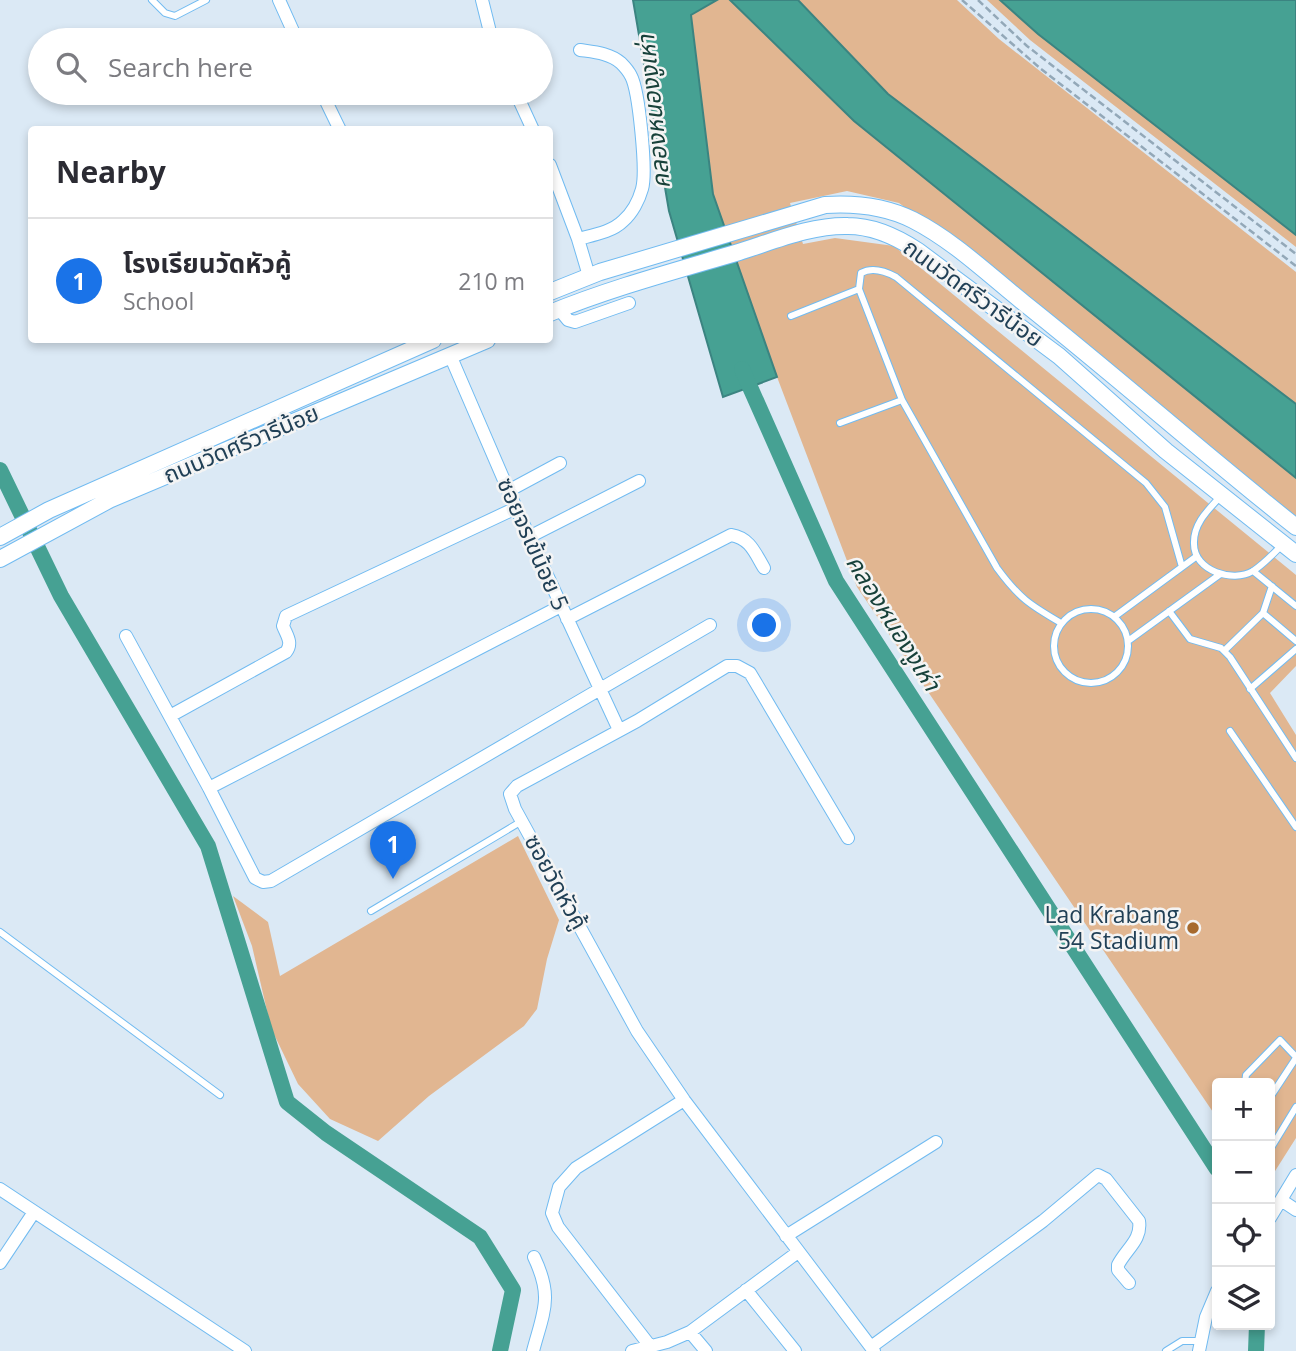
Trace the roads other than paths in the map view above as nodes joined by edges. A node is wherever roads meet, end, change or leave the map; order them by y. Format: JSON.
{"nodes":[{"id":1,"x":152,"y":0,"type":"edge"},
{"id":2,"x":206,"y":0,"type":"edge"},
{"id":3,"x":279,"y":0,"type":"edge"},
{"id":4,"x":482,"y":0,"type":"edge"},
{"id":5,"x":292,"y":28,"type":"edge"},
{"id":6,"x":489,"y":28,"type":"edge"},
{"id":7,"x":580,"y":50,"type":"dead end"},
{"id":8,"x":328,"y":105,"type":"edge"},
{"id":9,"x":522,"y":105,"type":"edge"},
{"id":10,"x":338,"y":126,"type":"edge"},
{"id":11,"x":531,"y":126,"type":"edge"},
{"id":12,"x":553,"y":173,"type":"edge"},
{"id":13,"x":578,"y":239,"type":"junction"},
{"id":14,"x":594,"y":274,"type":"junction"},
{"id":15,"x":859,"y":289,"type":"junction"},
{"id":16,"x":553,"y":291,"type":"edge"},
{"id":17,"x":629,"y":303,"type":"dead end"},
{"id":18,"x":554,"y":311,"type":"edge"},
{"id":19,"x":791,"y":316,"type":"dead end"},
{"id":20,"x":426,"y":343,"type":"edge"},
{"id":21,"x":441,"y":343,"type":"edge"},
{"id":22,"x":480,"y":343,"type":"edge"},
{"id":23,"x":450,"y":355,"type":"junction"},
{"id":24,"x":902,"y":400,"type":"junction"},
{"id":25,"x":840,"y":423,"type":"dead end"},
{"id":26,"x":560,"y":463,"type":"dead end"},
{"id":27,"x":639,"y":481,"type":"dead end"},
{"id":28,"x":508,"y":491,"type":"junction"},
{"id":29,"x":1222,"y":495,"type":"junction"},
{"id":30,"x":516,"y":508,"type":"junction"},
{"id":31,"x":1296,"y":527,"type":"edge"},
{"id":32,"x":0,"y":537,"type":"edge"},
{"id":33,"x":529,"y":537,"type":"junction"},
{"id":34,"x":1290,"y":548,"type":"edge"},
{"id":35,"x":1197,"y":556,"type":"junction"},
{"id":36,"x":3,"y":558,"type":"edge"},
{"id":37,"x":1182,"y":567,"type":"junction"},
{"id":38,"x":764,"y":568,"type":"dead end"},
{"id":39,"x":1253,"y":571,"type":"junction"},
{"id":40,"x":1219,"y":575,"type":"junction"},
{"id":41,"x":1272,"y":586,"type":"junction"},
{"id":42,"x":561,"y":606,"type":"junction"},
{"id":43,"x":1296,"y":606,"type":"edge"},
{"id":44,"x":1169,"y":611,"type":"junction"},
{"id":45,"x":1263,"y":613,"type":"junction"},
{"id":46,"x":1114,"y":617,"type":"junction"},
{"id":47,"x":567,"y":619,"type":"junction"},
{"id":48,"x":1061,"y":623,"type":"junction"},
{"id":49,"x":710,"y":625,"type":"dead end"},
{"id":50,"x":126,"y":636,"type":"dead end"},
{"id":51,"x":1296,"y":641,"type":"edge"},
{"id":52,"x":1128,"y":642,"type":"junction"},
{"id":53,"x":1296,"y":649,"type":"edge"},
{"id":54,"x":1224,"y":651,"type":"junction"},
{"id":55,"x":600,"y":689,"type":"junction"},
{"id":56,"x":1250,"y":689,"type":"junction"},
{"id":57,"x":170,"y":716,"type":"junction"},
{"id":58,"x":619,"y":730,"type":"junction"},
{"id":59,"x":1230,"y":731,"type":"dead end"},
{"id":60,"x":1296,"y":758,"type":"edge"},
{"id":61,"x":209,"y":788,"type":"junction"},
{"id":62,"x":522,"y":821,"type":"junction"},
{"id":63,"x":1296,"y":827,"type":"edge"},
{"id":64,"x":848,"y":838,"type":"dead end"},
{"id":65,"x":370,"y":911,"type":"dead end"},
{"id":66,"x":0,"y":932,"type":"edge"},
{"id":67,"x":1296,"y":1058,"type":"edge"},
{"id":68,"x":1245,"y":1078,"type":"edge"},
{"id":69,"x":1275,"y":1090,"type":"edge"},
{"id":70,"x":220,"y":1095,"type":"dead end"},
{"id":71,"x":684,"y":1100,"type":"junction"},
{"id":72,"x":1296,"y":1107,"type":"edge"},
{"id":73,"x":1274,"y":1141,"type":"edge"},
{"id":74,"x":936,"y":1142,"type":"dead end"},
{"id":75,"x":1296,"y":1175,"type":"edge"},
{"id":76,"x":0,"y":1189,"type":"edge"},
{"id":77,"x":1281,"y":1200,"type":"junction"},
{"id":78,"x":1275,"y":1210,"type":"edge"},
{"id":79,"x":1296,"y":1210,"type":"edge"},
{"id":80,"x":34,"y":1212,"type":"junction"},
{"id":81,"x":786,"y":1236,"type":"junction"},
{"id":82,"x":798,"y":1252,"type":"junction"},
{"id":83,"x":534,"y":1257,"type":"dead end"},
{"id":84,"x":0,"y":1263,"type":"edge"},
{"id":85,"x":1129,"y":1283,"type":"dead end"},
{"id":86,"x":746,"y":1290,"type":"junction"},
{"id":87,"x":1212,"y":1308,"type":"edge"},
{"id":88,"x":690,"y":1332,"type":"junction"},
{"id":89,"x":650,"y":1346,"type":"junction"},
{"id":90,"x":1200,"y":1346,"type":"edge"},
{"id":91,"x":872,"y":1349,"type":"edge"},
{"id":92,"x":245,"y":1351,"type":"edge"},
{"id":93,"x":533,"y":1351,"type":"edge"},
{"id":94,"x":632,"y":1351,"type":"edge"},
{"id":95,"x":706,"y":1351,"type":"edge"},
{"id":96,"x":795,"y":1351,"type":"edge"},
{"id":97,"x":1166,"y":1351,"type":"edge"}],
"edges":[{"from":1,"to":2,"type":"lane"},
{"from":3,"to":5,"type":"street"},
{"from":4,"to":6,"type":"street"},
{"from":7,"to":13,"type":"street"},
{"from":8,"to":10,"type":"street"},
{"from":9,"to":11,"type":"street"},
{"from":12,"to":13,"type":"street"},
{"from":13,"to":14,"type":"street"},
{"from":14,"to":16,"type":"main road","name":"ถนนวัดศรีวารีน้อย"},
{"from":14,"to":31,"type":"main road","name":"ถนนวัดศรีวารีน้อย"},
{"from":15,"to":19,"type":"lane"},
{"from":15,"to":24,"type":"lane"},
{"from":15,"to":37,"type":"lane"},
{"from":17,"to":18,"type":"street"},
{"from":18,"to":29,"type":"main road","name":"ถนนวัดศรีวารีน้อย"},
{"from":20,"to":32,"type":"main road","name":"ถนนวัดศรีวารีน้อย"},
{"from":21,"to":23,"type":"main road"},
{"from":22,"to":23,"type":"main road","name":"ถนนวัดศรีวารีน้อย"},
{"from":23,"to":28,"type":"street","name":"ซอยจรเข้น้อย 5"},
{"from":23,"to":36,"type":"main road","name":"ถนนวัดศรีวารีน้อย"},
{"from":24,"to":25,"type":"lane"},
{"from":24,"to":48,"type":"lane"},
{"from":26,"to":28,"type":"street"},
{"from":27,"to":33,"type":"street"},
{"from":28,"to":30,"type":"street","name":"ซอยจรเข้น้อย 5"},
{"from":29,"to":34,"type":"main road","name":"ถนนวัดศรีวารีน้อย"},
{"from":29,"to":35,"type":"lane"},
{"from":30,"to":33,"type":"street","name":"ซอยจรเข้น้อย 5"},
{"from":30,"to":57,"type":"street"},
{"from":33,"to":42,"type":"street","name":"ซอยจรเข้น้อย 5"},
{"from":34,"to":39,"type":"lane"},
{"from":35,"to":37,"type":"lane"},
{"from":35,"to":40,"type":"lane"},
{"from":37,"to":46,"type":"lane"},
{"from":38,"to":47,"type":"street"},
{"from":39,"to":40,"type":"lane"},
{"from":39,"to":41,"type":"lane"},
{"from":40,"to":44,"type":"lane"},
{"from":41,"to":43,"type":"lane"},
{"from":41,"to":45,"type":"lane"},
{"from":42,"to":47,"type":"street","name":"ซอยจรเข้น้อย 5"},
{"from":42,"to":61,"type":"street"},
{"from":44,"to":52,"type":"lane"},
{"from":44,"to":54,"type":"lane"},
{"from":45,"to":51,"type":"lane"},
{"from":45,"to":54,"type":"lane"},
{"from":46,"to":48,"type":"lane"},
{"from":46,"to":52,"type":"lane"},
{"from":47,"to":55,"type":"street","name":"ซอยจรเข้น้อย 5"},
{"from":48,"to":52,"type":"lane"},
{"from":49,"to":55,"type":"street"},
{"from":50,"to":57,"type":"street"},
{"from":53,"to":56,"type":"lane"},
{"from":54,"to":56,"type":"lane"},
{"from":55,"to":58,"type":"street","name":"ซอยจรเข้น้อย 5"},
{"from":55,"to":61,"type":"street"},
{"from":56,"to":60,"type":"lane"},
{"from":57,"to":61,"type":"street"},
{"from":58,"to":62,"type":"street","name":"ซอยวัดหัวคู้"},
{"from":58,"to":64,"type":"street","name":"ซอยวัดหัวคู้"},
{"from":59,"to":63,"type":"lane"},
{"from":62,"to":65,"type":"lane"},
{"from":62,"to":71,"type":"street","name":"ซอยวัดหัวคู้"},
{"from":66,"to":70,"type":"lane"},
{"from":67,"to":68,"type":"lane"},
{"from":67,"to":69,"type":"lane"},
{"from":71,"to":81,"type":"street","name":"ซอยวัดหัวคู้"},
{"from":71,"to":89,"type":"street"},
{"from":72,"to":73,"type":"lane"},
{"from":74,"to":81,"type":"street"},
{"from":75,"to":77,"type":"street"},
{"from":76,"to":80,"type":"street"},
{"from":77,"to":78,"type":"street"},
{"from":77,"to":79,"type":"street"},
{"from":80,"to":84,"type":"street"},
{"from":80,"to":92,"type":"street"},
{"from":81,"to":82,"type":"street","name":"ซอยวัดหัวคู้"},
{"from":82,"to":86,"type":"street"},
{"from":82,"to":91,"type":"street","name":"ซอยวัดหัวคู้"},
{"from":83,"to":93,"type":"street"},
{"from":85,"to":91,"type":"street"},
{"from":86,"to":88,"type":"street"},
{"from":86,"to":96,"type":"street"},
{"from":87,"to":90,"type":"street"},
{"from":88,"to":89,"type":"street"},
{"from":88,"to":95,"type":"street"},
{"from":89,"to":94,"type":"street"},
{"from":90,"to":97,"type":"lane"}]}
